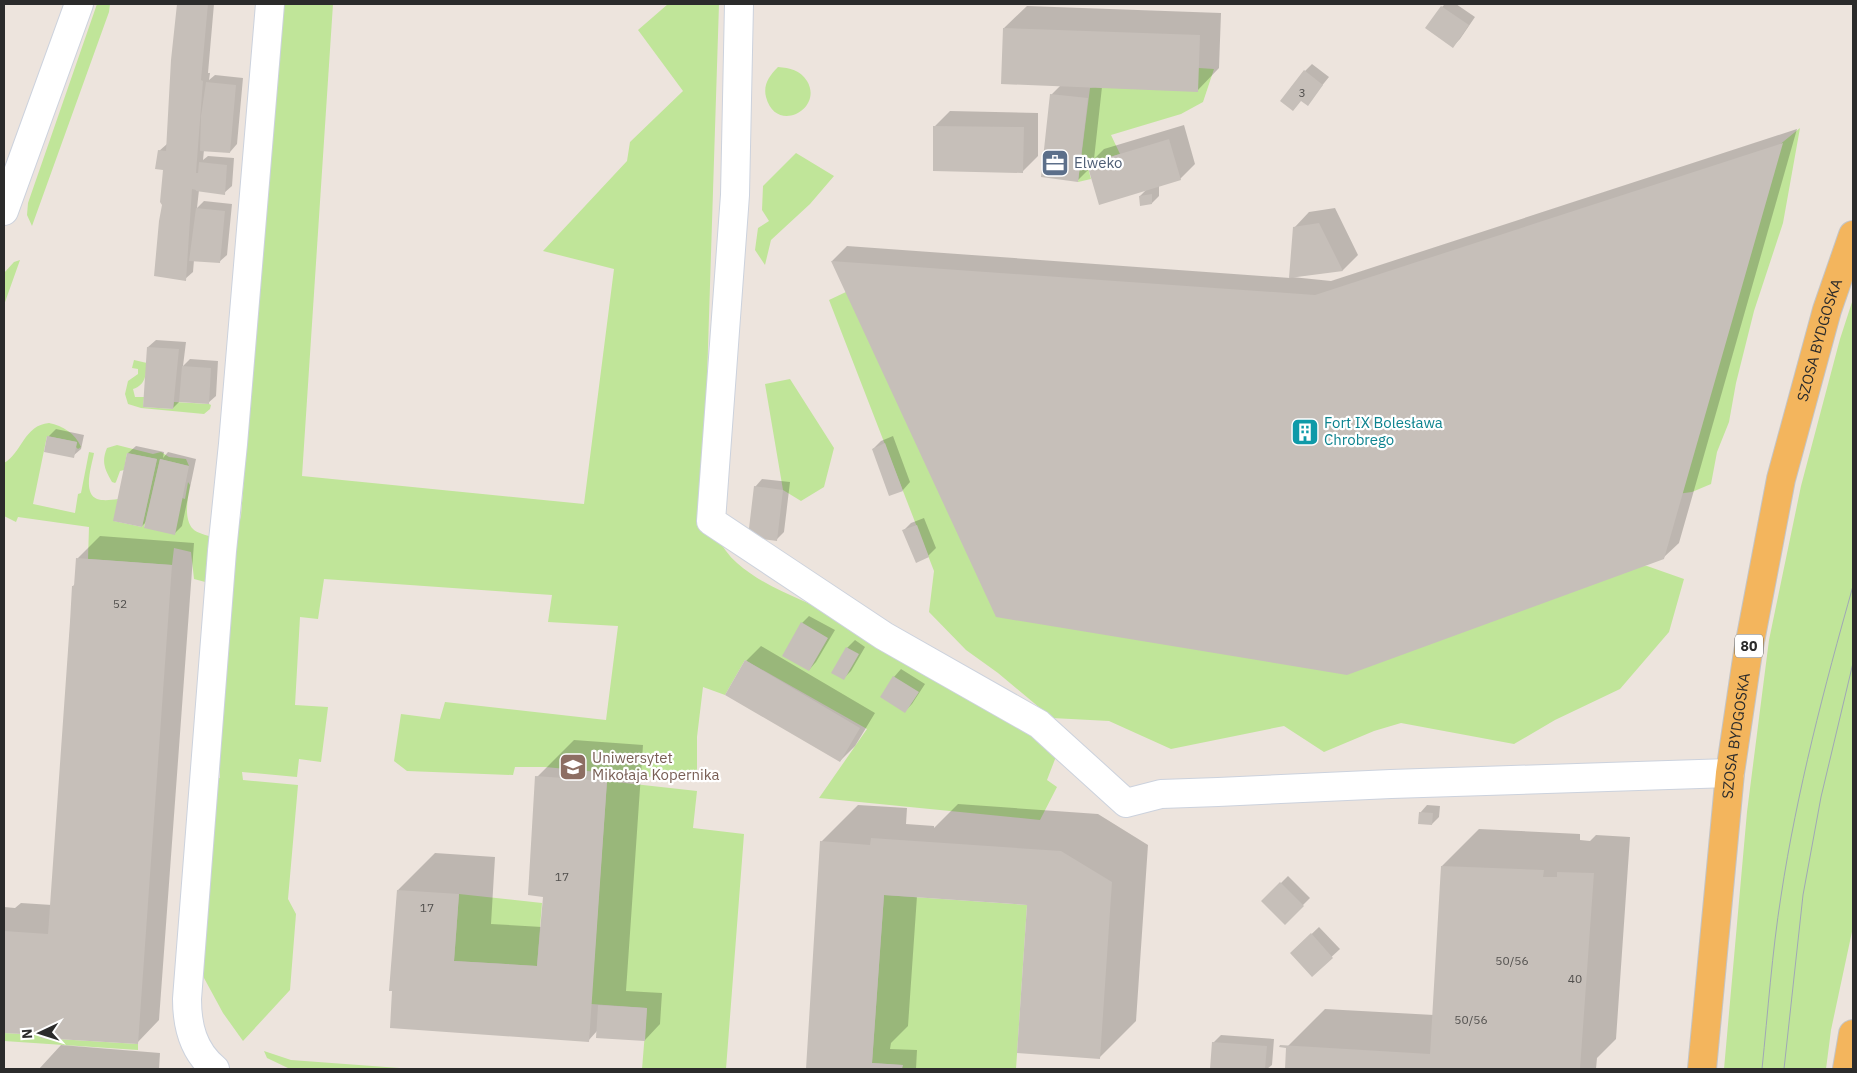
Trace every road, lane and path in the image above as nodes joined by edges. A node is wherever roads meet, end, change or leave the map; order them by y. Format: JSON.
{"nodes":[{"id":1,"x":79,"y":4,"type":"edge"},
{"id":2,"x":270,"y":4,"type":"edge"},
{"id":3,"x":739,"y":4,"type":"edge"},
{"id":4,"x":4,"y":211,"type":"edge"},
{"id":5,"x":1853,"y":235,"type":"edge"},
{"id":6,"x":1730,"y":773,"type":"junction"},
{"id":7,"x":1853,"y":1034,"type":"edge"},
{"id":8,"x":215,"y":1069,"type":"edge"},
{"id":9,"x":1702,"y":1069,"type":"edge"},
{"id":10,"x":1847,"y":1069,"type":"edge"}],
"edges":[{"from":1,"to":4,"type":"street"},
{"from":2,"to":8,"type":"street"},
{"from":3,"to":6,"type":"street"},
{"from":5,"to":6,"type":"main road","name":"SZOSA BYDGOSKA","number":"80"},
{"from":6,"to":9,"type":"main road","name":"SZOSA BYDGOSKA","number":"80"},
{"from":7,"to":10,"type":"main road"}]}
